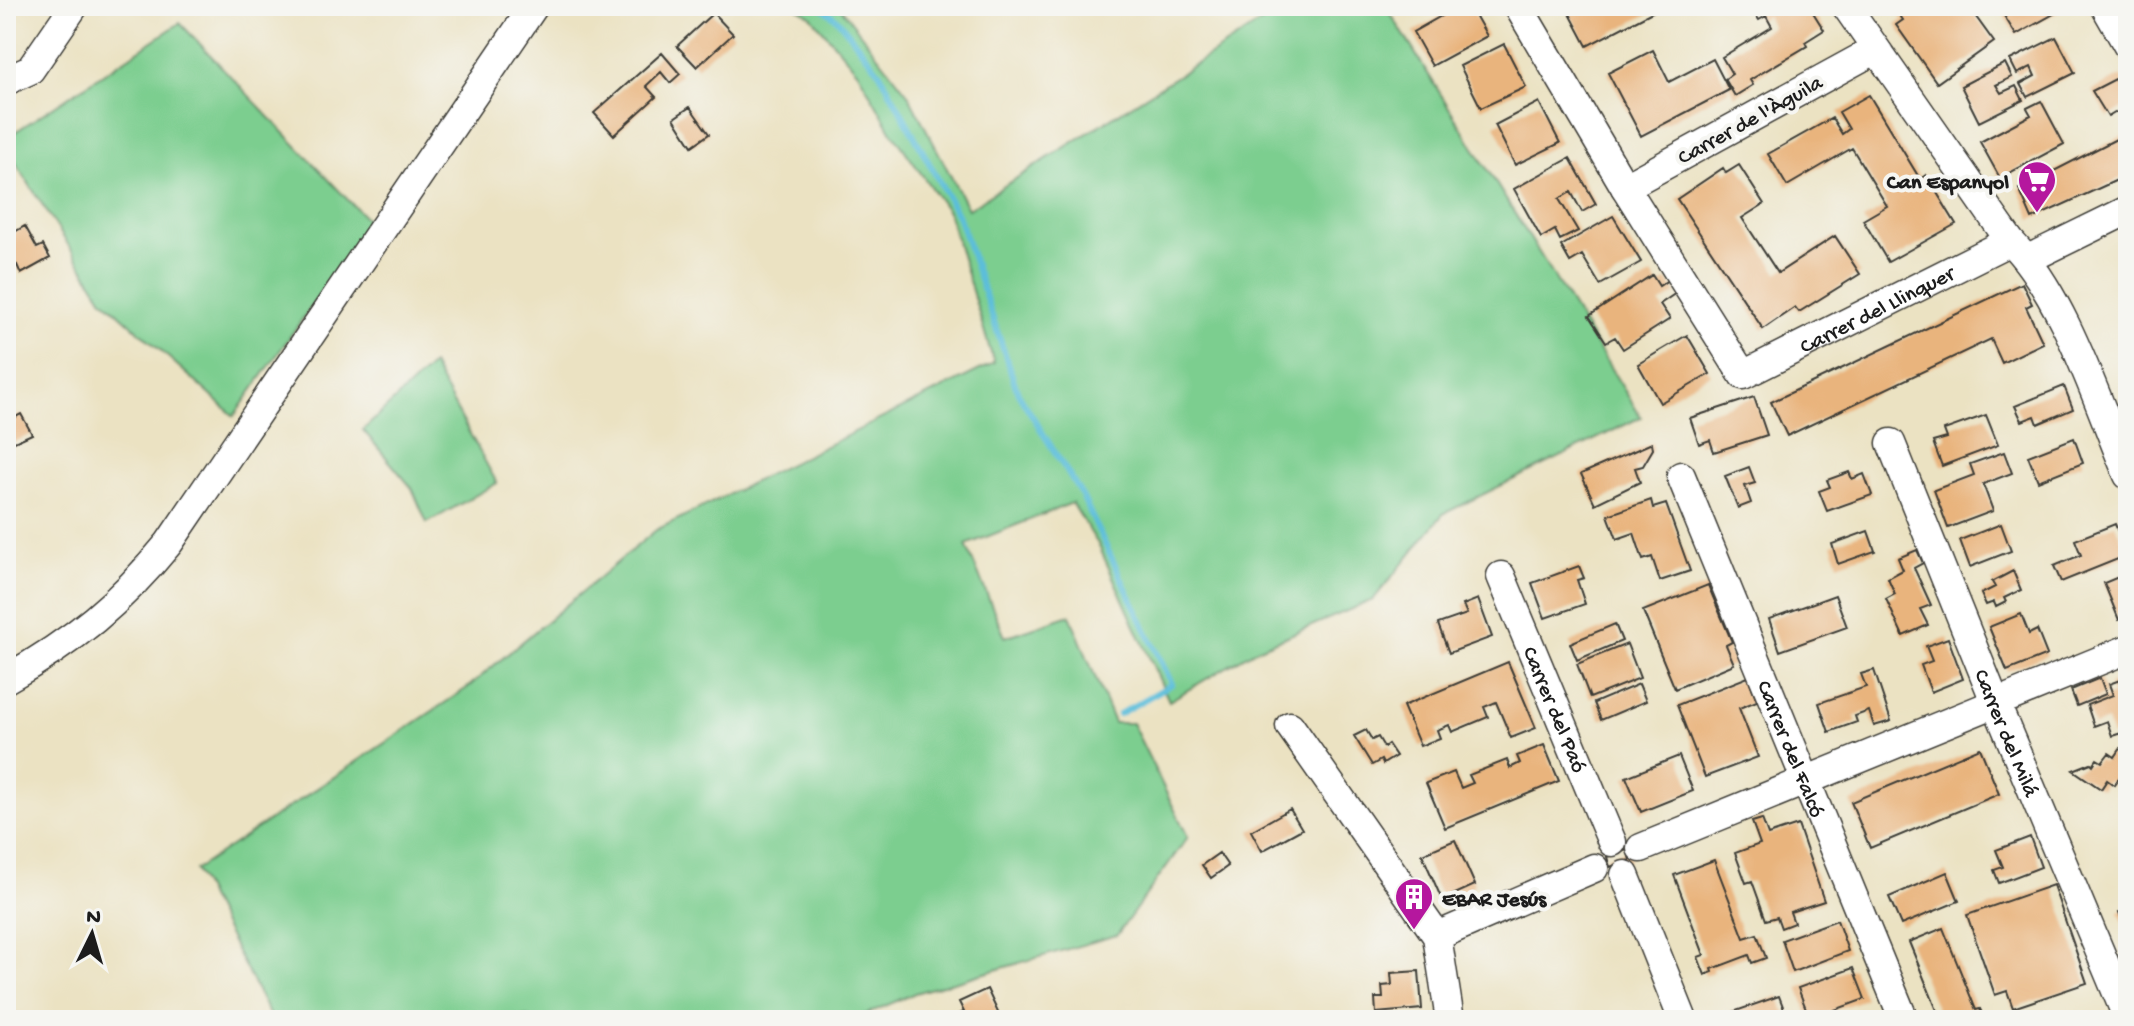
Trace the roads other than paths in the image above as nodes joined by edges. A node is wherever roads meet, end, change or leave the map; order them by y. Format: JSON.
{"nodes":[{"id":1,"x":74,"y":6,"type":"edge"},
{"id":2,"x":534,"y":6,"type":"edge"},
{"id":3,"x":1518,"y":6,"type":"edge"},
{"id":4,"x":1846,"y":6,"type":"edge"},
{"id":5,"x":2105,"y":6,"type":"edge"},
{"id":6,"x":2128,"y":46,"type":"edge"},
{"id":7,"x":1875,"y":50,"type":"junction"},
{"id":8,"x":6,"y":81,"type":"edge"},
{"id":9,"x":1625,"y":187,"type":"junction"},
{"id":10,"x":2128,"y":210,"type":"edge"},
{"id":11,"x":2019,"y":250,"type":"junction"},
{"id":12,"x":1891,"y":443,"type":"dead end"},
{"id":13,"x":2128,"y":475,"type":"edge"},
{"id":14,"x":1681,"y":476,"type":"dead end"},
{"id":15,"x":1501,"y":576,"type":"dead end"},
{"id":16,"x":2128,"y":649,"type":"edge"},
{"id":17,"x":6,"y":679,"type":"edge"},
{"id":18,"x":1996,"y":704,"type":"junction"},
{"id":19,"x":1290,"y":726,"type":"dead end"},
{"id":20,"x":1807,"y":782,"type":"junction"},
{"id":21,"x":1612,"y":842,"type":"junction"},
{"id":22,"x":1641,"y":848,"type":"junction"},
{"id":23,"x":1594,"y":868,"type":"junction"},
{"id":24,"x":1625,"y":875,"type":"junction"},
{"id":25,"x":1437,"y":936,"type":"junction"},
{"id":26,"x":2128,"y":1019,"type":"edge"},
{"id":27,"x":1450,"y":1020,"type":"edge"},
{"id":28,"x":1683,"y":1020,"type":"edge"},
{"id":29,"x":1904,"y":1020,"type":"edge"}],
"edges":[{"from":1,"to":8,"type":"street"},
{"from":2,"to":17,"type":"street"},
{"from":3,"to":9,"type":"street"},
{"from":4,"to":7,"type":"street"},
{"from":5,"to":6,"type":"street"},
{"from":7,"to":9,"type":"street","name":"Carrer de l'Àguila"},
{"from":7,"to":11,"type":"street"},
{"from":9,"to":11,"type":"street","name":"Carrer del Llinquer"},
{"from":10,"to":11,"type":"street","name":"Carrer del Llinquer"},
{"from":11,"to":13,"type":"street"},
{"from":12,"to":18,"type":"street","name":"Carrer del Milá"},
{"from":14,"to":20,"type":"street","name":"Carrer del Falcó"},
{"from":15,"to":21,"type":"street","name":"Carrer del Paó"},
{"from":16,"to":18,"type":"street"},
{"from":18,"to":20,"type":"street"},
{"from":18,"to":26,"type":"street","name":"Carrer del Milá"},
{"from":19,"to":25,"type":"street"},
{"from":20,"to":22,"type":"street"},
{"from":20,"to":29,"type":"street","name":"Carrer del Falcó"},
{"from":21,"to":22,"type":"street"},
{"from":21,"to":23,"type":"street"},
{"from":22,"to":24,"type":"street"},
{"from":23,"to":24,"type":"street"},
{"from":23,"to":25,"type":"street"},
{"from":24,"to":28,"type":"street"},
{"from":25,"to":27,"type":"street"}]}
